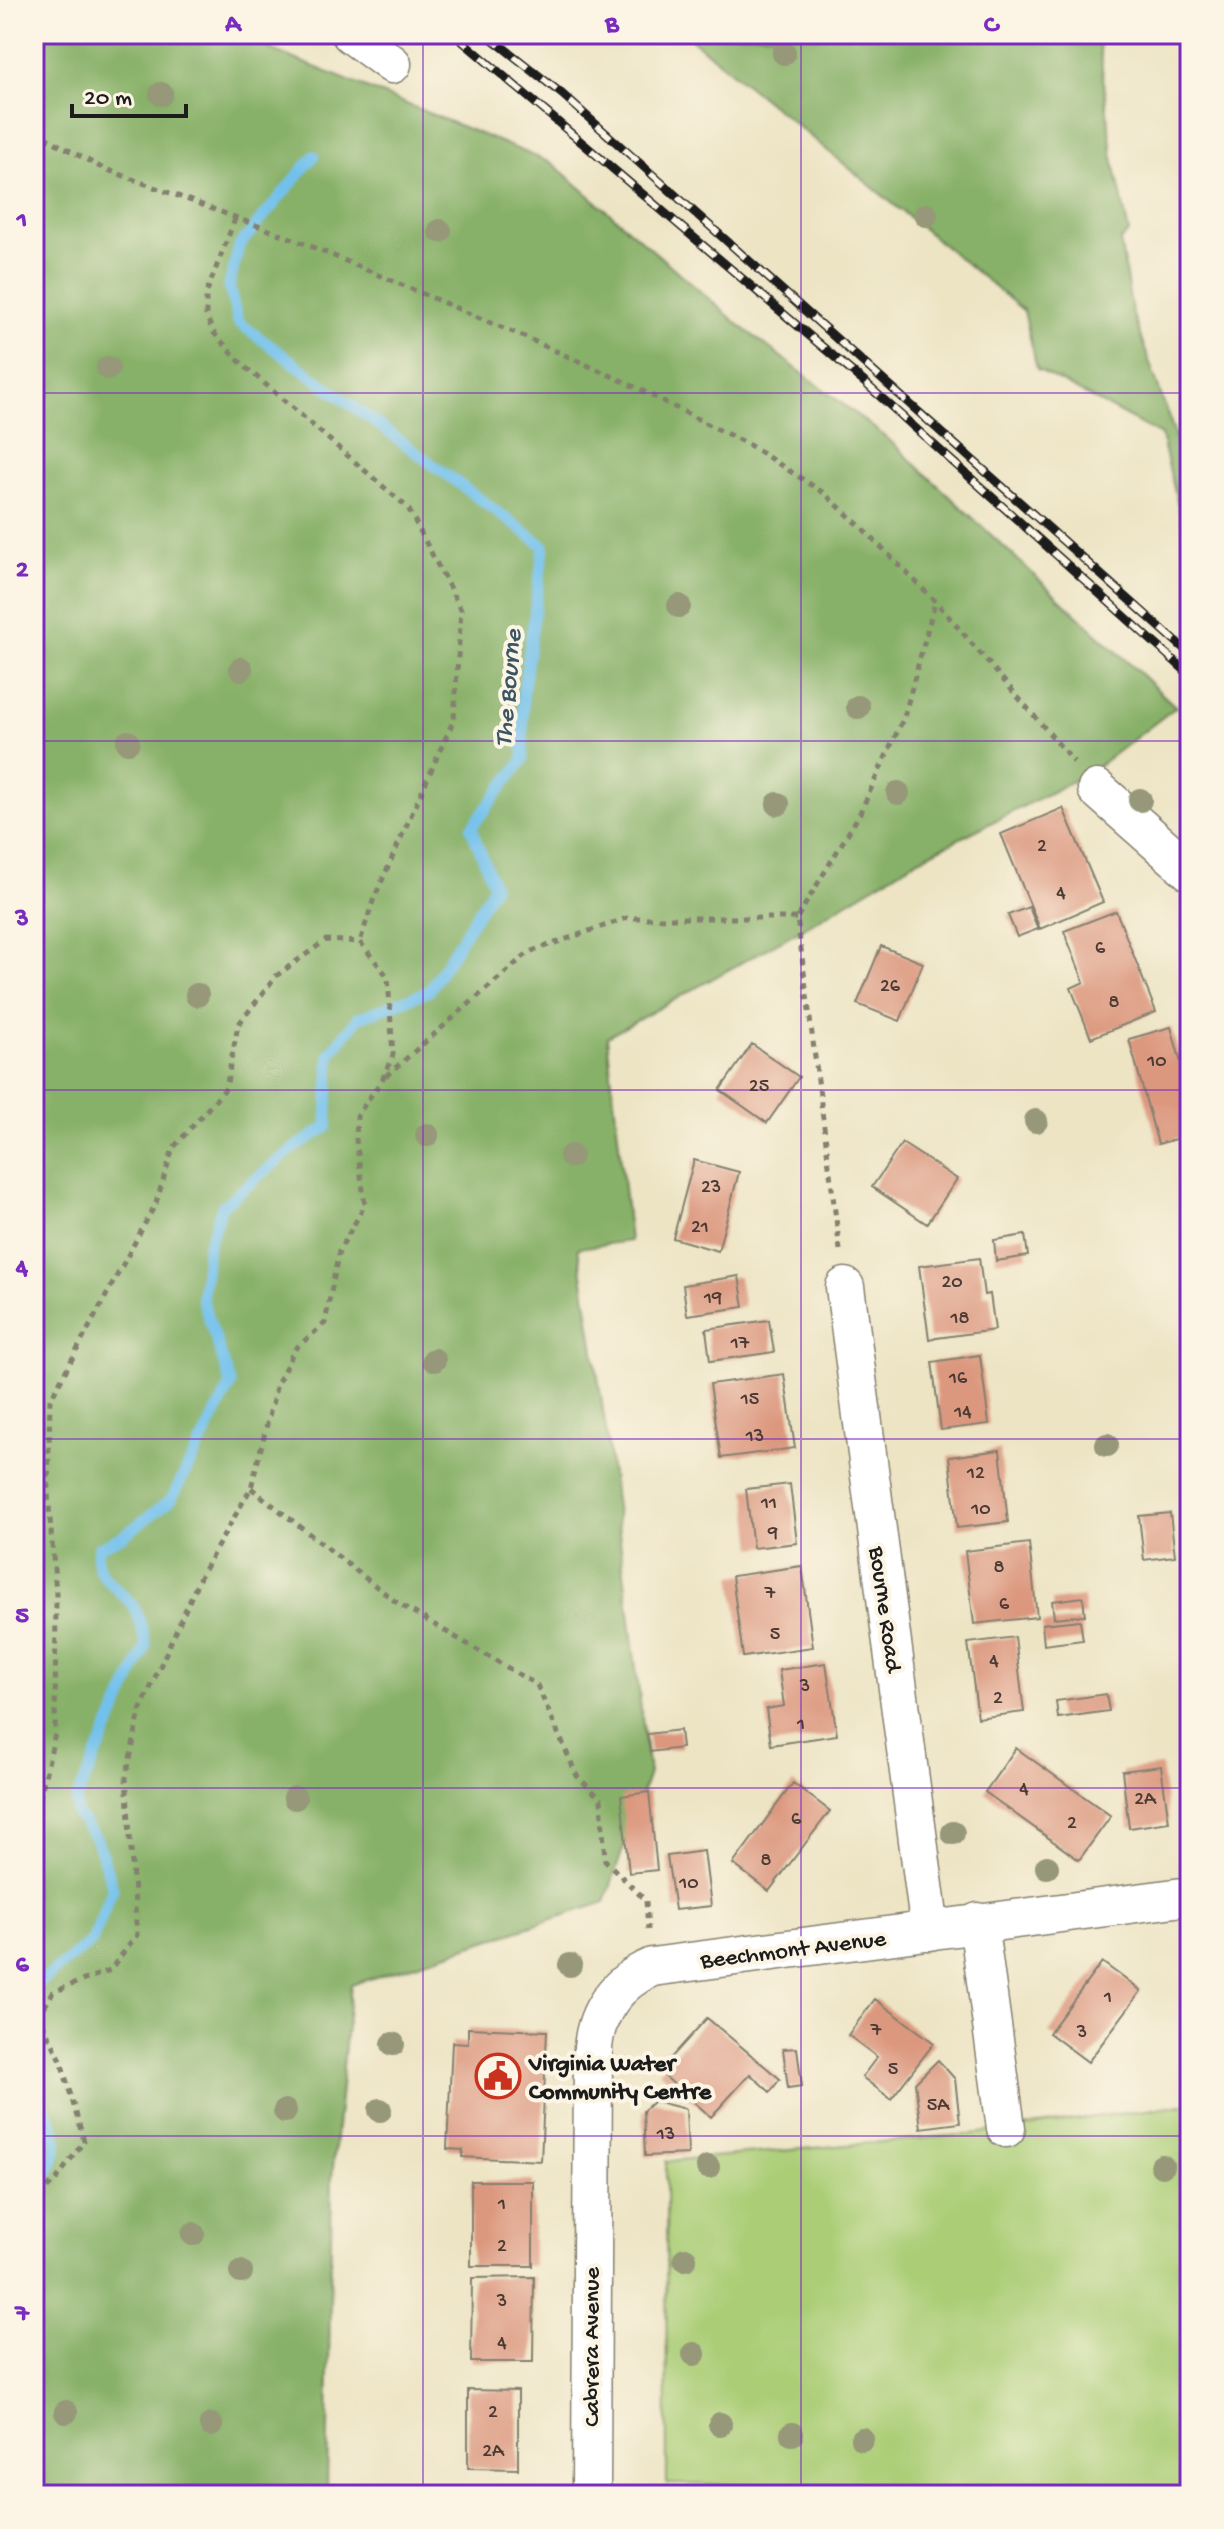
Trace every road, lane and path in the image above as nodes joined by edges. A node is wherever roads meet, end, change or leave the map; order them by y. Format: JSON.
{"nodes":[{"id":1,"x":351,"y":34,"type":"edge"},
{"id":2,"x":392,"y":64,"type":"dead end"},
{"id":3,"x":34,"y":131,"type":"edge"},
{"id":4,"x":235,"y":219,"type":"junction"},
{"id":5,"x":936,"y":602,"type":"junction"},
{"id":6,"x":1097,"y":789,"type":"joint"},
{"id":7,"x":1190,"y":871,"type":"edge"},
{"id":8,"x":797,"y":918,"type":"junction"},
{"id":9,"x":360,"y":942,"type":"junction"},
{"id":10,"x":383,"y":1078,"type":"junction"},
{"id":11,"x":845,"y":1287,"type":"joint"},
{"id":12,"x":251,"y":1488,"type":"junction"},
{"id":13,"x":34,"y":1822,"type":"edge"},
{"id":14,"x":34,"y":1865,"type":"edge"},
{"id":15,"x":1190,"y":1896,"type":"edge"},
{"id":16,"x":34,"y":1899,"type":"edge"},
{"id":17,"x":978,"y":1922,"type":"junction"},
{"id":18,"x":930,"y":1931,"type":"junction"},
{"id":19,"x":652,"y":1967,"type":"junction"},
{"id":20,"x":1006,"y":2128,"type":"dead end"},
{"id":21,"x":590,"y":2198,"type":"joint"},
{"id":22,"x":34,"y":2200,"type":"edge"},
{"id":23,"x":591,"y":2495,"type":"edge"}],
"edges":[{"from":1,"to":2,"type":"street"},
{"from":3,"to":4,"type":"path"},
{"from":4,"to":5,"type":"path"},
{"from":4,"to":9,"type":"path"},
{"from":5,"to":6,"type":"path"},
{"from":5,"to":8,"type":"path"},
{"from":6,"to":7,"type":"street"},
{"from":8,"to":10,"type":"path"},
{"from":8,"to":11,"type":"path"},
{"from":9,"to":10,"type":"path"},
{"from":9,"to":13,"type":"path"},
{"from":10,"to":12,"type":"path"},
{"from":11,"to":18,"type":"street","name":"Bourne Road"},
{"from":12,"to":19,"type":"path"},
{"from":12,"to":22,"type":"path"},
{"from":14,"to":16,"type":"path"},
{"from":15,"to":17,"type":"street","name":"Beechmont Avenue"},
{"from":17,"to":18,"type":"street","name":"Beechmont Avenue"},
{"from":17,"to":20,"type":"street"},
{"from":18,"to":19,"type":"street","name":"Beechmont Avenue"},
{"from":19,"to":21,"type":"street","name":"Beechmont Avenue"},
{"from":21,"to":23,"type":"street","name":"Cabrera Avenue"}]}
